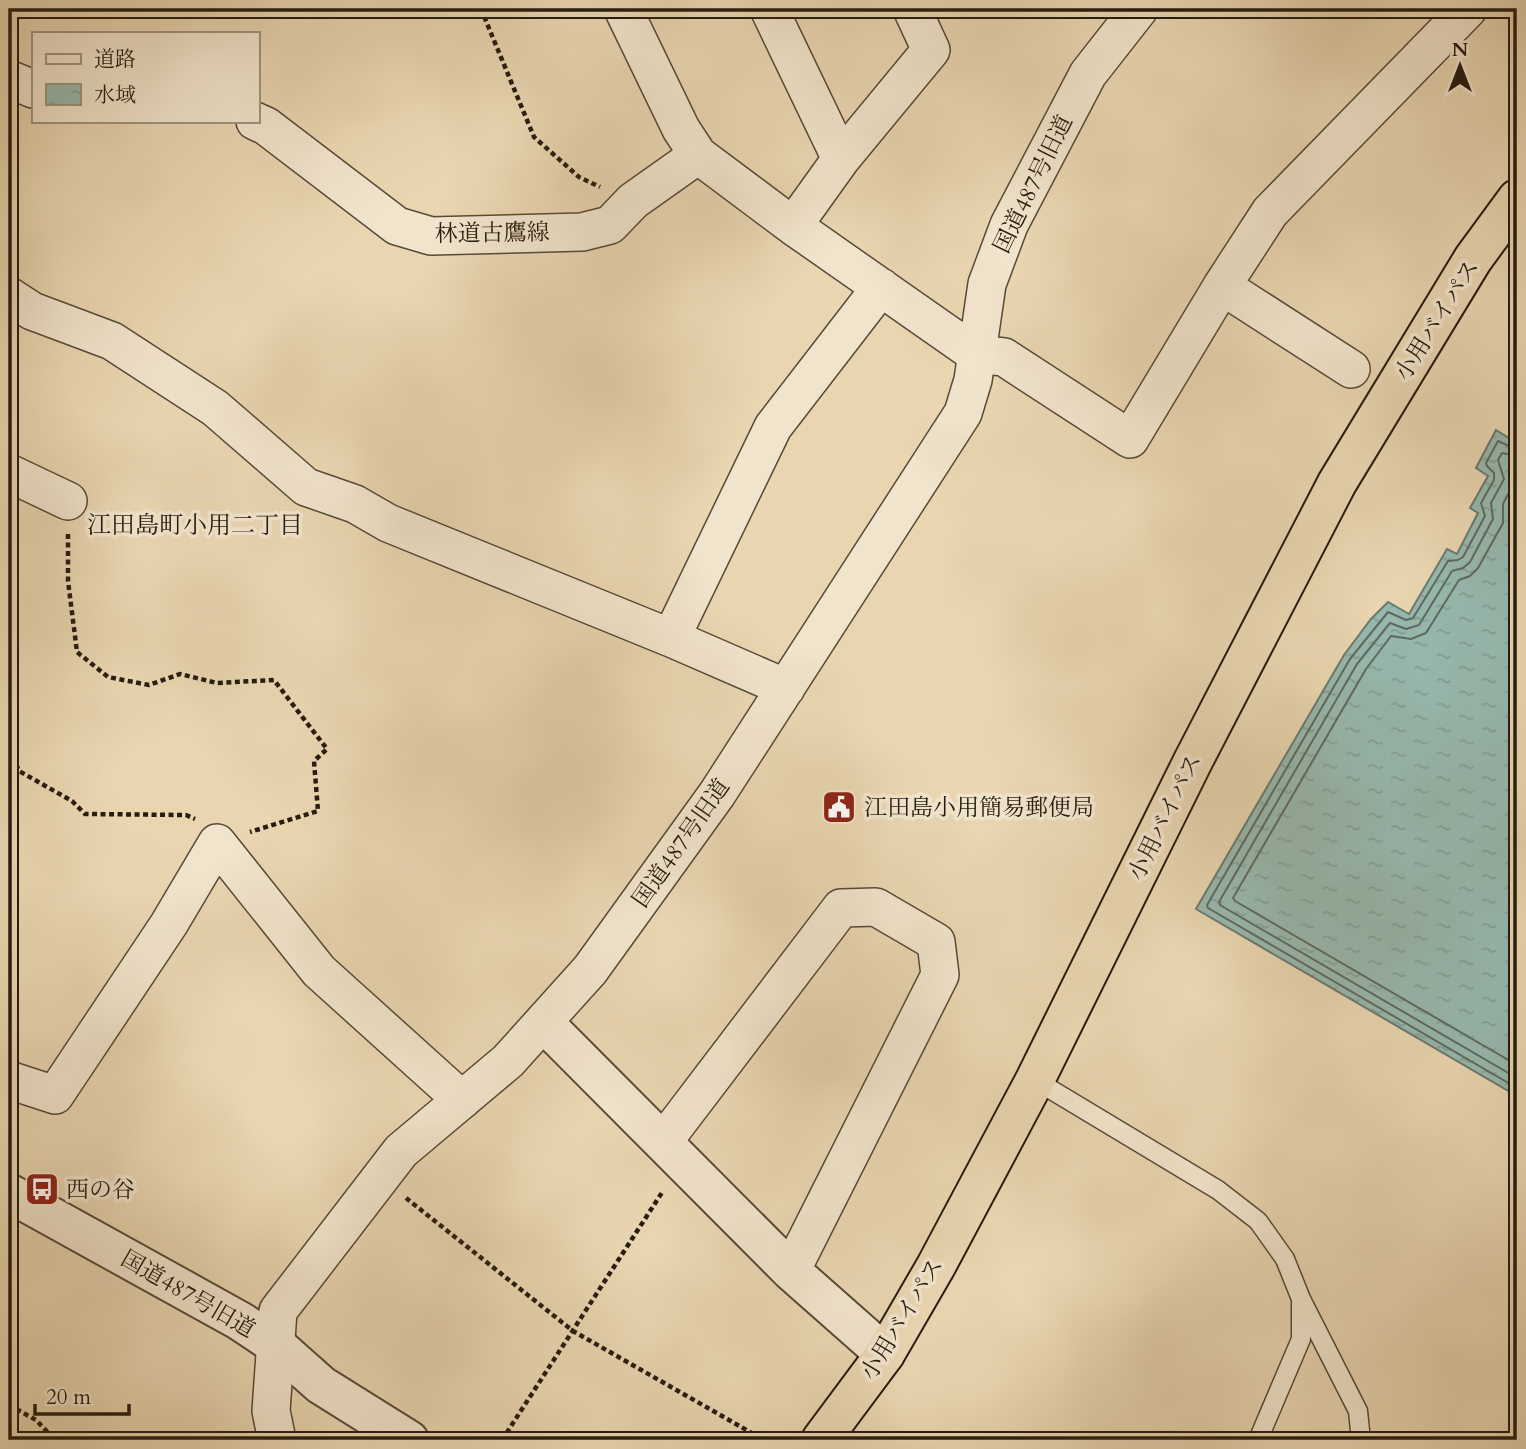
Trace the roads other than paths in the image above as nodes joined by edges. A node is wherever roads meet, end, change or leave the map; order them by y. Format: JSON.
{"nodes":[{"id":1,"x":623,"y":9,"type":"edge"},
{"id":2,"x":769,"y":9,"type":"edge"},
{"id":3,"x":912,"y":9,"type":"edge"},
{"id":4,"x":1139,"y":9,"type":"edge"},
{"id":5,"x":1468,"y":9,"type":"edge"},
{"id":6,"x":9,"y":79,"type":"edge"},
{"id":7,"x":32,"y":89,"type":"edge"},
{"id":8,"x":257,"y":122,"type":"edge"},
{"id":9,"x":698,"y":155,"type":"junction"},
{"id":10,"x":841,"y":159,"type":"junction"},
{"id":11,"x":1517,"y":199,"type":"edge"},
{"id":12,"x":793,"y":226,"type":"junction"},
{"id":13,"x":1222,"y":286,"type":"junction"},
{"id":14,"x":881,"y":287,"type":"junction"},
{"id":15,"x":9,"y":296,"type":"edge"},
{"id":16,"x":976,"y":354,"type":"junction"},
{"id":17,"x":1351,"y":369,"type":"dead end"},
{"id":18,"x":9,"y":473,"type":"edge"},
{"id":19,"x":68,"y":501,"type":"road end"},
{"id":20,"x":671,"y":638,"type":"junction"},
{"id":21,"x":786,"y":688,"type":"junction"},
{"id":22,"x":544,"y":1023,"type":"junction"},
{"id":23,"x":9,"y":1080,"type":"edge"},
{"id":24,"x":1035,"y":1080,"type":"junction"},
{"id":25,"x":462,"y":1100,"type":"junction"},
{"id":26,"x":672,"y":1152,"type":"junction"},
{"id":27,"x":9,"y":1193,"type":"edge"},
{"id":28,"x":791,"y":1271,"type":"junction"},
{"id":29,"x":1301,"y":1299,"type":"junction"},
{"id":30,"x":276,"y":1345,"type":"junction"},
{"id":31,"x":885,"y":1354,"type":"junction"},
{"id":32,"x":277,"y":1440,"type":"edge"},
{"id":33,"x":409,"y":1440,"type":"edge"},
{"id":34,"x":821,"y":1440,"type":"edge"},
{"id":35,"x":1258,"y":1440,"type":"edge"},
{"id":36,"x":1361,"y":1440,"type":"edge"}],
"edges":[{"from":1,"to":9,"type":"street"},
{"from":2,"to":10,"type":"street"},
{"from":3,"to":10,"type":"street"},
{"from":4,"to":16,"type":"street","name":"国道487号旧道"},
{"from":5,"to":13,"type":"street"},
{"from":6,"to":7,"type":"street"},
{"from":8,"to":9,"type":"street","name":"林道古鷹線"},
{"from":9,"to":12,"type":"street"},
{"from":10,"to":12,"type":"street"},
{"from":11,"to":24,"type":"highway","name":"小用バイパス"},
{"from":12,"to":14,"type":"street"},
{"from":13,"to":16,"type":"street"},
{"from":13,"to":17,"type":"street"},
{"from":14,"to":16,"type":"street"},
{"from":14,"to":20,"type":"street"},
{"from":15,"to":20,"type":"street"},
{"from":16,"to":21,"type":"street","name":"国道487号旧道"},
{"from":18,"to":19,"type":"street"},
{"from":20,"to":21,"type":"street"},
{"from":21,"to":22,"type":"street","name":"国道487号旧道"},
{"from":22,"to":25,"type":"street","name":"国道487号旧道"},
{"from":22,"to":26,"type":"street"},
{"from":23,"to":25,"type":"street"},
{"from":24,"to":29,"type":"lane"},
{"from":24,"to":31,"type":"highway","name":"小用バイパス"},
{"from":25,"to":30,"type":"street","name":"国道487号旧道"},
{"from":26,"to":28,"type":"street"},
{"from":26,"to":28,"type":"street"},
{"from":27,"to":30,"type":"street","name":"国道487号旧道"},
{"from":28,"to":31,"type":"street"},
{"from":29,"to":35,"type":"lane"},
{"from":29,"to":36,"type":"lane"},
{"from":30,"to":32,"type":"street"},
{"from":30,"to":33,"type":"street"},
{"from":31,"to":34,"type":"highway","name":"小用バイパス"}]}
